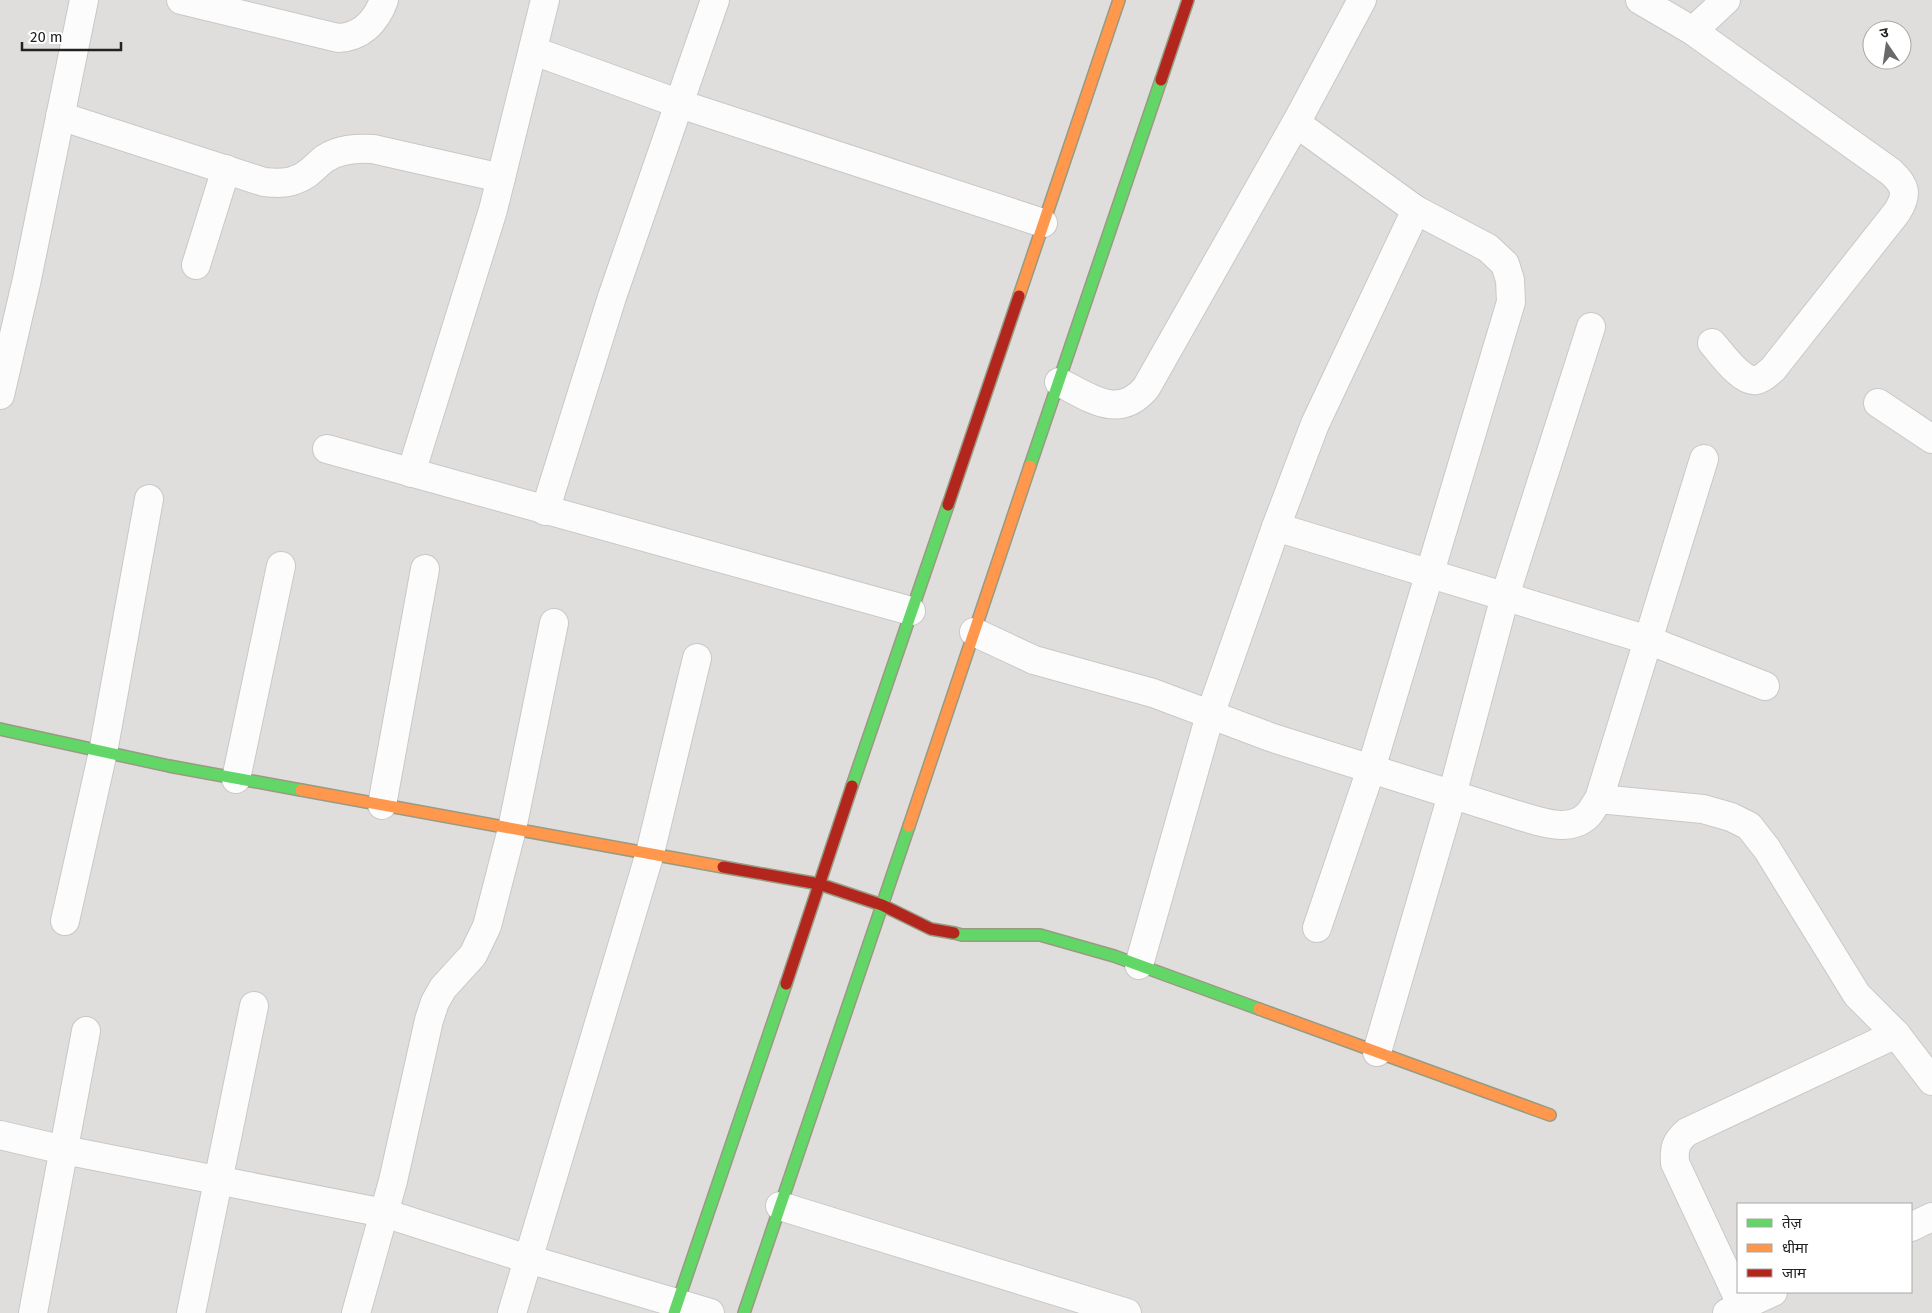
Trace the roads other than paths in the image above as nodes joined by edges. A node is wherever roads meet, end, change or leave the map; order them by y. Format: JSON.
{"nodes":[{"id":1,"x":84,"y":0,"type":"edge"},
{"id":2,"x":180,"y":0,"type":"edge"},
{"id":3,"x":384,"y":0,"type":"edge"},
{"id":4,"x":545,"y":0,"type":"edge"},
{"id":5,"x":715,"y":0,"type":"edge"},
{"id":6,"x":1118,"y":0,"type":"edge"},
{"id":7,"x":1188,"y":0,"type":"edge"},
{"id":8,"x":1362,"y":0,"type":"edge"},
{"id":9,"x":1640,"y":0,"type":"edge"},
{"id":10,"x":1726,"y":0,"type":"edge"},
{"id":11,"x":1683,"y":25,"type":"junction"},
{"id":12,"x":534,"y":51,"type":"junction"},
{"id":13,"x":680,"y":104,"type":"junction"},
{"id":14,"x":60,"y":116,"type":"junction"},
{"id":15,"x":1296,"y":123,"type":"junction"},
{"id":16,"x":226,"y":169,"type":"junction"},
{"id":17,"x":501,"y":178,"type":"junction"},
{"id":18,"x":1416,"y":210,"type":"junction"},
{"id":19,"x":1043,"y":223,"type":"junction"},
{"id":20,"x":196,"y":265,"type":"dead end"},
{"id":21,"x":1591,"y":327,"type":"dead end"},
{"id":22,"x":1712,"y":343,"type":"dead end"},
{"id":23,"x":1059,"y":382,"type":"junction"},
{"id":24,"x":0,"y":395,"type":"edge"},
{"id":25,"x":1878,"y":403,"type":"dead end"},
{"id":26,"x":1932,"y":439,"type":"edge"},
{"id":27,"x":327,"y":449,"type":"dead end"},
{"id":28,"x":1704,"y":459,"type":"dead end"},
{"id":29,"x":411,"y":473,"type":"junction"},
{"id":30,"x":149,"y":499,"type":"dead end"},
{"id":31,"x":546,"y":511,"type":"junction"},
{"id":32,"x":1276,"y":527,"type":"junction"},
{"id":33,"x":280,"y":566,"type":"dead end"},
{"id":34,"x":424,"y":569,"type":"dead end"},
{"id":35,"x":1430,"y":574,"type":"junction"},
{"id":36,"x":1505,"y":596,"type":"junction"},
{"id":37,"x":911,"y":611,"type":"junction"},
{"id":38,"x":554,"y":623,"type":"dead end"},
{"id":39,"x":974,"y":632,"type":"junction"},
{"id":40,"x":1648,"y":640,"type":"junction"},
{"id":41,"x":697,"y":658,"type":"dead end"},
{"id":42,"x":1765,"y":686,"type":"dead end"},
{"id":43,"x":1210,"y":715,"type":"junction"},
{"id":44,"x":0,"y":729,"type":"edge"},
{"id":45,"x":103,"y":752,"type":"junction"},
{"id":46,"x":1370,"y":769,"type":"junction"},
{"id":47,"x":236,"y":779,"type":"junction"},
{"id":48,"x":1452,"y":795,"type":"junction"},
{"id":49,"x":1599,"y":799,"type":"junction"},
{"id":50,"x":382,"y":805,"type":"junction"},
{"id":51,"x":512,"y":828,"type":"junction"},
{"id":52,"x":650,"y":854,"type":"junction"},
{"id":53,"x":819,"y":884,"type":"junction"},
{"id":54,"x":882,"y":905,"type":"junction"},
{"id":55,"x":65,"y":920,"type":"dead end"},
{"id":56,"x":1317,"y":928,"type":"dead end"},
{"id":57,"x":1139,"y":965,"type":"junction"},
{"id":58,"x":254,"y":1006,"type":"dead end"},
{"id":59,"x":86,"y":1031,"type":"dead end"},
{"id":60,"x":1896,"y":1034,"type":"junction"},
{"id":61,"x":1377,"y":1052,"type":"junction"},
{"id":62,"x":1932,"y":1081,"type":"edge"},
{"id":63,"x":1550,"y":1115,"type":"dead end"},
{"id":64,"x":0,"y":1135,"type":"edge"},
{"id":65,"x":64,"y":1150,"type":"junction"},
{"id":66,"x":218,"y":1180,"type":"junction"},
{"id":67,"x":780,"y":1206,"type":"junction"},
{"id":68,"x":384,"y":1213,"type":"junction"},
{"id":69,"x":1932,"y":1217,"type":"edge"},
{"id":70,"x":1912,"y":1227,"type":"edge"},
{"id":71,"x":528,"y":1259,"type":"junction"},
{"id":72,"x":1771,"y":1293,"type":"edge"},
{"id":73,"x":676,"y":1308,"type":"edge"},
{"id":74,"x":1735,"y":1310,"type":"edge"},
{"id":75,"x":33,"y":1313,"type":"edge"},
{"id":76,"x":191,"y":1313,"type":"edge"},
{"id":77,"x":356,"y":1313,"type":"edge"},
{"id":78,"x":512,"y":1313,"type":"edge"},
{"id":79,"x":710,"y":1313,"type":"edge"},
{"id":80,"x":744,"y":1313,"type":"edge"},
{"id":81,"x":1127,"y":1313,"type":"edge"}],
"edges":[{"from":1,"to":14,"type":"street"},
{"from":2,"to":3,"type":"street"},
{"from":4,"to":12,"type":"street"},
{"from":5,"to":13,"type":"street"},
{"from":6,"to":19,"type":"main road"},
{"from":7,"to":23,"type":"main road"},
{"from":8,"to":15,"type":"street"},
{"from":9,"to":11,"type":"street"},
{"from":10,"to":11,"type":"street"},
{"from":11,"to":22,"type":"street"},
{"from":12,"to":13,"type":"street"},
{"from":12,"to":17,"type":"street"},
{"from":13,"to":19,"type":"street"},
{"from":13,"to":31,"type":"street"},
{"from":14,"to":16,"type":"street"},
{"from":14,"to":24,"type":"street"},
{"from":15,"to":18,"type":"street"},
{"from":15,"to":23,"type":"street"},
{"from":16,"to":17,"type":"street"},
{"from":16,"to":20,"type":"street"},
{"from":17,"to":29,"type":"street"},
{"from":18,"to":32,"type":"street"},
{"from":18,"to":35,"type":"street"},
{"from":19,"to":37,"type":"main road"},
{"from":21,"to":36,"type":"street"},
{"from":23,"to":39,"type":"main road"},
{"from":25,"to":26,"type":"street"},
{"from":27,"to":29,"type":"street"},
{"from":28,"to":40,"type":"street"},
{"from":29,"to":31,"type":"street"},
{"from":30,"to":45,"type":"street"},
{"from":31,"to":37,"type":"street"},
{"from":32,"to":35,"type":"street"},
{"from":32,"to":43,"type":"street"},
{"from":33,"to":47,"type":"street"},
{"from":34,"to":50,"type":"street"},
{"from":35,"to":36,"type":"street"},
{"from":35,"to":46,"type":"street"},
{"from":36,"to":40,"type":"street"},
{"from":36,"to":48,"type":"street"},
{"from":37,"to":53,"type":"main road"},
{"from":38,"to":51,"type":"street"},
{"from":39,"to":43,"type":"street"},
{"from":39,"to":54,"type":"main road"},
{"from":40,"to":42,"type":"street"},
{"from":40,"to":49,"type":"street"},
{"from":41,"to":52,"type":"street"},
{"from":43,"to":46,"type":"street"},
{"from":43,"to":57,"type":"street"},
{"from":44,"to":45,"type":"main road"},
{"from":45,"to":47,"type":"main road"},
{"from":45,"to":55,"type":"street"},
{"from":46,"to":48,"type":"street"},
{"from":46,"to":56,"type":"street"},
{"from":47,"to":50,"type":"main road"},
{"from":48,"to":49,"type":"street"},
{"from":48,"to":61,"type":"street"},
{"from":49,"to":60,"type":"street"},
{"from":50,"to":51,"type":"main road"},
{"from":51,"to":52,"type":"main road"},
{"from":51,"to":68,"type":"street"},
{"from":52,"to":53,"type":"main road"},
{"from":52,"to":71,"type":"street"},
{"from":53,"to":54,"type":"main road"},
{"from":53,"to":73,"type":"main road"},
{"from":54,"to":57,"type":"main road"},
{"from":54,"to":67,"type":"main road"},
{"from":57,"to":61,"type":"main road"},
{"from":58,"to":66,"type":"street"},
{"from":59,"to":65,"type":"street"},
{"from":60,"to":62,"type":"street"},
{"from":60,"to":74,"type":"street"},
{"from":61,"to":63,"type":"main road"},
{"from":64,"to":65,"type":"street"},
{"from":65,"to":66,"type":"street"},
{"from":65,"to":75,"type":"street"},
{"from":66,"to":68,"type":"street"},
{"from":66,"to":76,"type":"street"},
{"from":67,"to":80,"type":"main road"},
{"from":67,"to":81,"type":"street"},
{"from":68,"to":71,"type":"street"},
{"from":68,"to":77,"type":"street"},
{"from":69,"to":70,"type":"street"},
{"from":71,"to":73,"type":"street"},
{"from":71,"to":78,"type":"street"},
{"from":72,"to":74,"type":"street"},
{"from":73,"to":79,"type":"street"}]}
